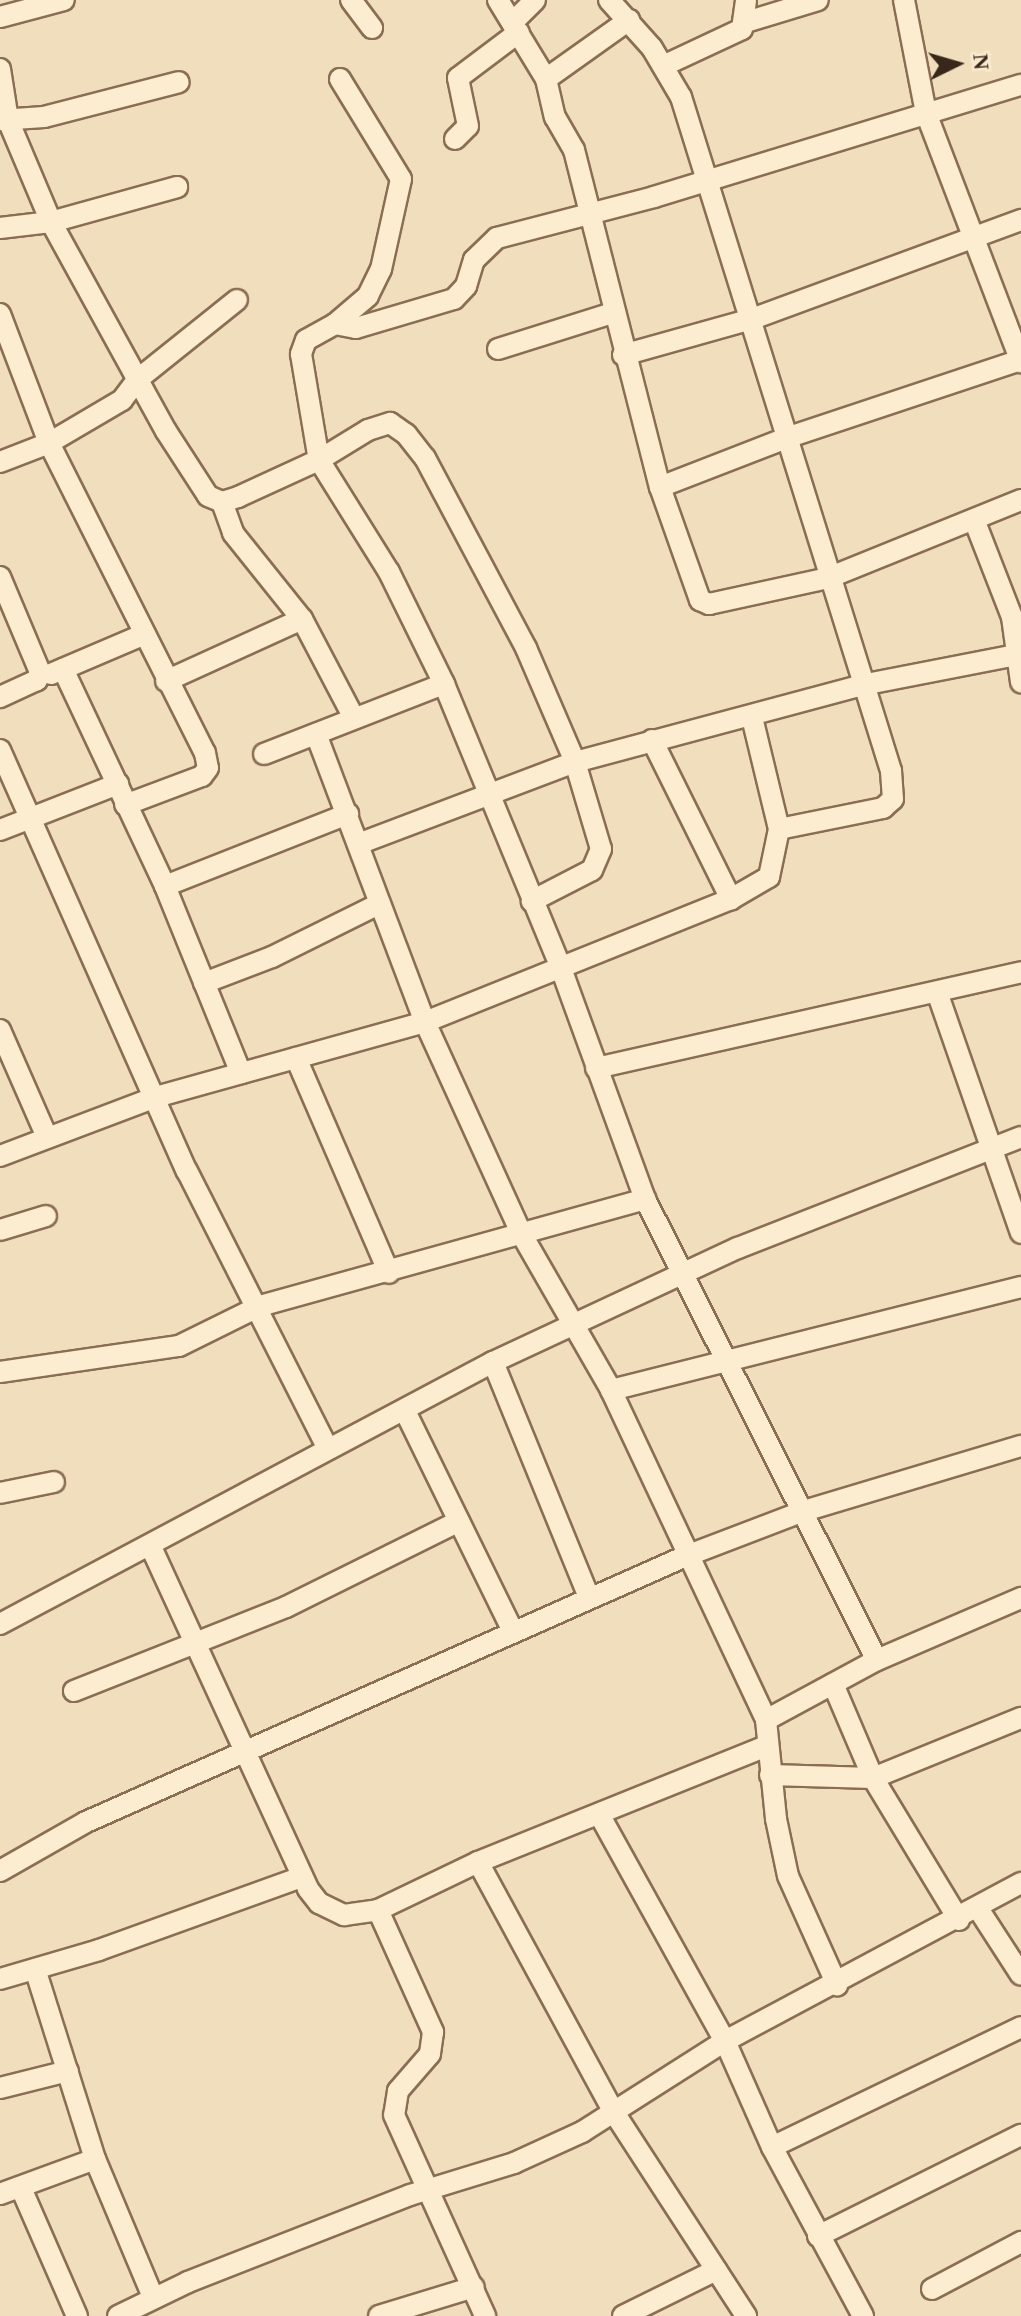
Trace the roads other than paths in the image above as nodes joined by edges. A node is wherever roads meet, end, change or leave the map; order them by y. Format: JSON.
{"nodes":[{"id":1,"x":64,"y":0,"type":"edge"},
{"id":2,"x":351,"y":0,"type":"edge"},
{"id":3,"x":498,"y":0,"type":"edge"},
{"id":4,"x":535,"y":0,"type":"edge"},
{"id":5,"x":609,"y":0,"type":"edge"},
{"id":6,"x":746,"y":0,"type":"edge"},
{"id":7,"x":818,"y":0,"type":"edge"},
{"id":8,"x":904,"y":0,"type":"edge"},
{"id":9,"x":0,"y":17,"type":"edge"},
{"id":10,"x":629,"y":20,"type":"junction"},
{"id":11,"x":746,"y":22,"type":"junction"},
{"id":12,"x":516,"y":27,"type":"junction"},
{"id":13,"x":372,"y":28,"type":"dead end"},
{"id":14,"x":663,"y":66,"type":"junction"},
{"id":15,"x":0,"y":69,"type":"edge"},
{"id":16,"x":340,"y":79,"type":"dead end"},
{"id":17,"x":546,"y":79,"type":"junction"},
{"id":18,"x":179,"y":82,"type":"dead end"},
{"id":19,"x":1021,"y":85,"type":"edge"},
{"id":20,"x":926,"y":113,"type":"junction"},
{"id":21,"x":4,"y":120,"type":"edge"},
{"id":22,"x":455,"y":139,"type":"dead end"},
{"id":23,"x":708,"y":181,"type":"junction"},
{"id":24,"x":177,"y":187,"type":"dead end"},
{"id":25,"x":587,"y":211,"type":"junction"},
{"id":26,"x":1021,"y":220,"type":"edge"},
{"id":27,"x":51,"y":222,"type":"junction"},
{"id":28,"x":0,"y":228,"type":"edge"},
{"id":29,"x":977,"y":236,"type":"junction"},
{"id":30,"x":237,"y":300,"type":"dead end"},
{"id":31,"x":612,"y":313,"type":"junction"},
{"id":32,"x":0,"y":314,"type":"edge"},
{"id":33,"x":752,"y":319,"type":"junction"},
{"id":34,"x":335,"y":324,"type":"junction"},
{"id":35,"x":498,"y":349,"type":"dead end"},
{"id":36,"x":623,"y":355,"type":"junction"},
{"id":37,"x":1021,"y":361,"type":"edge"},
{"id":38,"x":137,"y":380,"type":"junction"},
{"id":39,"x":789,"y":437,"type":"junction"},
{"id":40,"x":49,"y":443,"type":"junction"},
{"id":41,"x":319,"y":460,"type":"junction"},
{"id":42,"x":0,"y":462,"type":"edge"},
{"id":43,"x":660,"y":487,"type":"junction"},
{"id":44,"x":1021,"y":500,"type":"edge"},
{"id":45,"x":222,"y":502,"type":"junction"},
{"id":46,"x":975,"y":522,"type":"junction"},
{"id":47,"x":0,"y":577,"type":"edge"},
{"id":48,"x":828,"y":578,"type":"junction"},
{"id":49,"x":302,"y":619,"type":"junction"},
{"id":50,"x":145,"y":634,"type":"junction"},
{"id":51,"x":1019,"y":654,"type":"edge"},
{"id":52,"x":63,"y":669,"type":"junction"},
{"id":53,"x":37,"y":680,"type":"junction"},
{"id":54,"x":166,"y":681,"type":"junction"},
{"id":55,"x":1021,"y":682,"type":"edge"},
{"id":56,"x":444,"y":684,"type":"junction"},
{"id":57,"x":862,"y":685,"type":"junction"},
{"id":58,"x":0,"y":697,"type":"edge"},
{"id":59,"x":752,"y":717,"type":"junction"},
{"id":60,"x":354,"y":718,"type":"junction"},
{"id":61,"x":316,"y":734,"type":"junction"},
{"id":62,"x":652,"y":740,"type":"junction"},
{"id":63,"x":0,"y":750,"type":"edge"},
{"id":64,"x":264,"y":754,"type":"dead end"},
{"id":65,"x":575,"y":762,"type":"junction"},
{"id":66,"x":5,"y":776,"type":"edge"},
{"id":67,"x":118,"y":784,"type":"junction"},
{"id":68,"x":487,"y":795,"type":"junction"},
{"id":69,"x":125,"y":805,"type":"junction"},
{"id":70,"x":348,"y":814,"type":"junction"},
{"id":71,"x":28,"y":820,"type":"junction"},
{"id":72,"x":779,"y":829,"type":"junction"},
{"id":73,"x":0,"y":830,"type":"edge"},
{"id":74,"x":358,"y":844,"type":"junction"},
{"id":75,"x":165,"y":886,"type":"junction"},
{"id":76,"x":731,"y":899,"type":"junction"},
{"id":77,"x":532,"y":901,"type":"junction"},
{"id":78,"x":379,"y":904,"type":"junction"},
{"id":79,"x":562,"y":971,"type":"junction"},
{"id":80,"x":1021,"y":972,"type":"edge"},
{"id":81,"x":204,"y":983,"type":"junction"},
{"id":82,"x":937,"y":992,"type":"junction"},
{"id":83,"x":425,"y":1022,"type":"junction"},
{"id":84,"x":0,"y":1030,"type":"edge"},
{"id":85,"x":5,"y":1050,"type":"edge"},
{"id":86,"x":296,"y":1058,"type":"junction"},
{"id":87,"x":596,"y":1068,"type":"junction"},
{"id":88,"x":241,"y":1073,"type":"junction"},
{"id":89,"x":156,"y":1097,"type":"junction"},
{"id":90,"x":47,"y":1137,"type":"junction"},
{"id":91,"x":1021,"y":1137,"type":"edge"},
{"id":92,"x":991,"y":1145,"type":"junction"},
{"id":93,"x":0,"y":1156,"type":"edge"},
{"id":94,"x":645,"y":1199,"type":"junction"},
{"id":95,"x":46,"y":1216,"type":"dead end"},
{"id":96,"x":0,"y":1230,"type":"edge"},
{"id":97,"x":1021,"y":1233,"type":"edge"},
{"id":98,"x":522,"y":1235,"type":"junction"},
{"id":99,"x":389,"y":1273,"type":"junction"},
{"id":100,"x":681,"y":1277,"type":"junction"},
{"id":101,"x":1021,"y":1287,"type":"edge"},
{"id":102,"x":260,"y":1306,"type":"junction"},
{"id":103,"x":575,"y":1325,"type":"junction"},
{"id":104,"x":724,"y":1359,"type":"junction"},
{"id":105,"x":493,"y":1362,"type":"junction"},
{"id":106,"x":0,"y":1372,"type":"edge"},
{"id":107,"x":611,"y":1390,"type":"junction"},
{"id":108,"x":405,"y":1411,"type":"junction"},
{"id":109,"x":1021,"y":1446,"type":"edge"},
{"id":110,"x":327,"y":1447,"type":"junction"},
{"id":111,"x":54,"y":1482,"type":"dead end"},
{"id":112,"x":0,"y":1493,"type":"edge"},
{"id":113,"x":804,"y":1511,"type":"junction"},
{"id":114,"x":459,"y":1521,"type":"junction"},
{"id":115,"x":151,"y":1547,"type":"junction"},
{"id":116,"x":686,"y":1556,"type":"junction"},
{"id":117,"x":589,"y":1597,"type":"junction"},
{"id":118,"x":1021,"y":1598,"type":"edge"},
{"id":119,"x":0,"y":1624,"type":"edge"},
{"id":120,"x":512,"y":1629,"type":"junction"},
{"id":121,"x":197,"y":1639,"type":"junction"},
{"id":122,"x":877,"y":1660,"type":"junction"},
{"id":123,"x":833,"y":1684,"type":"junction"},
{"id":124,"x":74,"y":1691,"type":"dead end"},
{"id":125,"x":1021,"y":1718,"type":"edge"},
{"id":126,"x":766,"y":1720,"type":"junction"},
{"id":127,"x":766,"y":1746,"type":"junction"},
{"id":128,"x":247,"y":1751,"type":"junction"},
{"id":129,"x":770,"y":1775,"type":"junction"},
{"id":130,"x":873,"y":1778,"type":"junction"},
{"id":131,"x":599,"y":1814,"type":"junction"},
{"id":132,"x":478,"y":1862,"type":"junction"},
{"id":133,"x":0,"y":1871,"type":"edge"},
{"id":134,"x":302,"y":1877,"type":"junction"},
{"id":135,"x":1021,"y":1883,"type":"edge"},
{"id":136,"x":378,"y":1910,"type":"junction"},
{"id":137,"x":979,"y":1910,"type":"junction"},
{"id":138,"x":959,"y":1920,"type":"junction"},
{"id":139,"x":35,"y":1969,"type":"junction"},
{"id":140,"x":1021,"y":1975,"type":"edge"},
{"id":141,"x":0,"y":1979,"type":"edge"},
{"id":142,"x":837,"y":1985,"type":"junction"},
{"id":143,"x":1021,"y":2027,"type":"edge"},
{"id":144,"x":725,"y":2041,"type":"junction"},
{"id":145,"x":68,"y":2071,"type":"junction"},
{"id":146,"x":0,"y":2088,"type":"edge"},
{"id":147,"x":615,"y":2114,"type":"junction"},
{"id":148,"x":1021,"y":2135,"type":"edge"},
{"id":149,"x":772,"y":2147,"type":"junction"},
{"id":150,"x":95,"y":2159,"type":"junction"},
{"id":151,"x":21,"y":2188,"type":"junction"},
{"id":152,"x":426,"y":2190,"type":"junction"},
{"id":153,"x":0,"y":2194,"type":"edge"},
{"id":154,"x":818,"y":2236,"type":"junction"},
{"id":155,"x":1021,"y":2242,"type":"edge"},
{"id":156,"x":716,"y":2270,"type":"junction"},
{"id":157,"x":474,"y":2287,"type":"junction"},
{"id":158,"x":932,"y":2289,"type":"dead end"},
{"id":159,"x":153,"y":2297,"type":"junction"},
{"id":160,"x":77,"y":2316,"type":"edge"},
{"id":161,"x":118,"y":2316,"type":"edge"},
{"id":162,"x":379,"y":2316,"type":"edge"},
{"id":163,"x":485,"y":2316,"type":"edge"},
{"id":164,"x":623,"y":2316,"type":"edge"},
{"id":165,"x":746,"y":2316,"type":"edge"},
{"id":166,"x":863,"y":2316,"type":"edge"}],
"edges":[{"from":1,"to":9,"type":"street"},
{"from":2,"to":13,"type":"street"},
{"from":3,"to":12,"type":"street"},
{"from":4,"to":12,"type":"street"},
{"from":5,"to":10,"type":"street"},
{"from":6,"to":11,"type":"street"},
{"from":7,"to":11,"type":"street"},
{"from":8,"to":20,"type":"street"},
{"from":10,"to":14,"type":"street"},
{"from":10,"to":17,"type":"street"},
{"from":11,"to":14,"type":"street"},
{"from":12,"to":17,"type":"street"},
{"from":12,"to":22,"type":"street"},
{"from":14,"to":23,"type":"street"},
{"from":15,"to":21,"type":"street"},
{"from":16,"to":34,"type":"street"},
{"from":17,"to":25,"type":"street"},
{"from":18,"to":21,"type":"street"},
{"from":19,"to":20,"type":"street"},
{"from":20,"to":23,"type":"street"},
{"from":20,"to":29,"type":"street"},
{"from":21,"to":27,"type":"street"},
{"from":23,"to":25,"type":"street"},
{"from":23,"to":33,"type":"street"},
{"from":24,"to":27,"type":"street"},
{"from":25,"to":31,"type":"street"},
{"from":25,"to":34,"type":"street"},
{"from":26,"to":29,"type":"street"},
{"from":27,"to":28,"type":"street"},
{"from":27,"to":38,"type":"street"},
{"from":29,"to":33,"type":"street"},
{"from":29,"to":37,"type":"street"},
{"from":30,"to":38,"type":"street"},
{"from":31,"to":35,"type":"street"},
{"from":31,"to":36,"type":"street"},
{"from":32,"to":40,"type":"street"},
{"from":33,"to":36,"type":"street"},
{"from":33,"to":39,"type":"street"},
{"from":34,"to":41,"type":"street"},
{"from":36,"to":43,"type":"street"},
{"from":37,"to":39,"type":"street"},
{"from":38,"to":40,"type":"street"},
{"from":38,"to":45,"type":"street"},
{"from":39,"to":43,"type":"street"},
{"from":39,"to":48,"type":"street"},
{"from":40,"to":42,"type":"street"},
{"from":40,"to":50,"type":"street"},
{"from":41,"to":45,"type":"street"},
{"from":41,"to":56,"type":"street"},
{"from":41,"to":65,"type":"street"},
{"from":43,"to":48,"type":"street"},
{"from":44,"to":46,"type":"street"},
{"from":45,"to":49,"type":"street"},
{"from":46,"to":48,"type":"street"},
{"from":46,"to":51,"type":"street"},
{"from":47,"to":53,"type":"street"},
{"from":48,"to":57,"type":"street"},
{"from":49,"to":54,"type":"street"},
{"from":49,"to":60,"type":"street"},
{"from":50,"to":52,"type":"street"},
{"from":50,"to":54,"type":"street"},
{"from":51,"to":55,"type":"street"},
{"from":51,"to":57,"type":"street"},
{"from":52,"to":53,"type":"street"},
{"from":52,"to":67,"type":"street"},
{"from":53,"to":58,"type":"street"},
{"from":54,"to":69,"type":"street"},
{"from":56,"to":60,"type":"street"},
{"from":56,"to":68,"type":"street"},
{"from":57,"to":59,"type":"street"},
{"from":57,"to":72,"type":"street"},
{"from":59,"to":62,"type":"street"},
{"from":59,"to":72,"type":"street"},
{"from":60,"to":61,"type":"street"},
{"from":61,"to":64,"type":"street"},
{"from":61,"to":70,"type":"street"},
{"from":62,"to":65,"type":"street"},
{"from":62,"to":76,"type":"street"},
{"from":63,"to":66,"type":"street"},
{"from":65,"to":68,"type":"street"},
{"from":65,"to":77,"type":"street"},
{"from":66,"to":71,"type":"street"},
{"from":67,"to":69,"type":"street"},
{"from":67,"to":71,"type":"street"},
{"from":68,"to":74,"type":"street"},
{"from":68,"to":77,"type":"street"},
{"from":69,"to":75,"type":"street"},
{"from":70,"to":74,"type":"street"},
{"from":70,"to":75,"type":"street"},
{"from":71,"to":73,"type":"street"},
{"from":71,"to":89,"type":"street"},
{"from":72,"to":76,"type":"street"},
{"from":74,"to":78,"type":"street"},
{"from":75,"to":81,"type":"street"},
{"from":76,"to":79,"type":"street"},
{"from":77,"to":79,"type":"street"},
{"from":78,"to":81,"type":"street"},
{"from":78,"to":83,"type":"street"},
{"from":79,"to":83,"type":"street"},
{"from":79,"to":87,"type":"street"},
{"from":80,"to":82,"type":"street"},
{"from":81,"to":88,"type":"street"},
{"from":82,"to":87,"type":"street"},
{"from":82,"to":92,"type":"street"},
{"from":83,"to":86,"type":"street"},
{"from":83,"to":98,"type":"street"},
{"from":84,"to":85,"type":"street"},
{"from":85,"to":90,"type":"street"},
{"from":86,"to":88,"type":"street"},
{"from":86,"to":99,"type":"street"},
{"from":87,"to":94,"type":"street"},
{"from":88,"to":89,"type":"street"},
{"from":89,"to":90,"type":"street"},
{"from":89,"to":102,"type":"street"},
{"from":90,"to":93,"type":"street"},
{"from":91,"to":92,"type":"street"},
{"from":92,"to":97,"type":"street"},
{"from":92,"to":100,"type":"street"},
{"from":94,"to":98,"type":"street"},
{"from":94,"to":100,"type":"street"},
{"from":95,"to":96,"type":"street"},
{"from":98,"to":99,"type":"street"},
{"from":98,"to":103,"type":"street"},
{"from":99,"to":102,"type":"street"},
{"from":100,"to":103,"type":"street"},
{"from":100,"to":104,"type":"street"},
{"from":101,"to":104,"type":"street"},
{"from":102,"to":106,"type":"street"},
{"from":102,"to":110,"type":"street"},
{"from":103,"to":105,"type":"street"},
{"from":103,"to":107,"type":"street"},
{"from":104,"to":107,"type":"street"},
{"from":104,"to":113,"type":"street"},
{"from":105,"to":108,"type":"street"},
{"from":105,"to":117,"type":"street"},
{"from":107,"to":116,"type":"street"},
{"from":108,"to":110,"type":"street"},
{"from":108,"to":114,"type":"street"},
{"from":109,"to":113,"type":"street"},
{"from":110,"to":115,"type":"street"},
{"from":111,"to":112,"type":"street"},
{"from":113,"to":116,"type":"street"},
{"from":113,"to":122,"type":"street"},
{"from":114,"to":120,"type":"street"},
{"from":114,"to":121,"type":"street"},
{"from":115,"to":119,"type":"street"},
{"from":115,"to":121,"type":"street"},
{"from":116,"to":117,"type":"street"},
{"from":116,"to":126,"type":"street"},
{"from":117,"to":120,"type":"street"},
{"from":118,"to":122,"type":"street"},
{"from":120,"to":128,"type":"street"},
{"from":121,"to":124,"type":"street"},
{"from":121,"to":128,"type":"street"},
{"from":122,"to":123,"type":"street"},
{"from":123,"to":126,"type":"street"},
{"from":123,"to":130,"type":"street"},
{"from":125,"to":130,"type":"street"},
{"from":126,"to":127,"type":"street"},
{"from":127,"to":129,"type":"street"},
{"from":127,"to":131,"type":"street"},
{"from":128,"to":133,"type":"street"},
{"from":128,"to":134,"type":"street"},
{"from":129,"to":130,"type":"street"},
{"from":129,"to":142,"type":"street"},
{"from":130,"to":138,"type":"street"},
{"from":131,"to":132,"type":"street"},
{"from":131,"to":144,"type":"street"},
{"from":132,"to":136,"type":"street"},
{"from":132,"to":147,"type":"street"},
{"from":134,"to":136,"type":"street"},
{"from":134,"to":139,"type":"street"},
{"from":135,"to":137,"type":"street"},
{"from":136,"to":152,"type":"street"},
{"from":137,"to":138,"type":"street"},
{"from":137,"to":140,"type":"street"},
{"from":138,"to":142,"type":"street"},
{"from":139,"to":141,"type":"street"},
{"from":139,"to":145,"type":"street"},
{"from":142,"to":144,"type":"street"},
{"from":143,"to":149,"type":"street"},
{"from":144,"to":147,"type":"street"},
{"from":144,"to":149,"type":"street"},
{"from":145,"to":146,"type":"street"},
{"from":145,"to":150,"type":"street"},
{"from":147,"to":152,"type":"street"},
{"from":147,"to":156,"type":"street"},
{"from":148,"to":154,"type":"street"},
{"from":149,"to":154,"type":"street"},
{"from":150,"to":151,"type":"street"},
{"from":150,"to":159,"type":"street"},
{"from":151,"to":153,"type":"street"},
{"from":151,"to":160,"type":"street"},
{"from":152,"to":157,"type":"street"},
{"from":152,"to":159,"type":"street"},
{"from":154,"to":166,"type":"street"},
{"from":155,"to":158,"type":"street"},
{"from":156,"to":164,"type":"street"},
{"from":156,"to":165,"type":"street"},
{"from":157,"to":162,"type":"street"},
{"from":157,"to":163,"type":"street"},
{"from":159,"to":161,"type":"street"}]}
